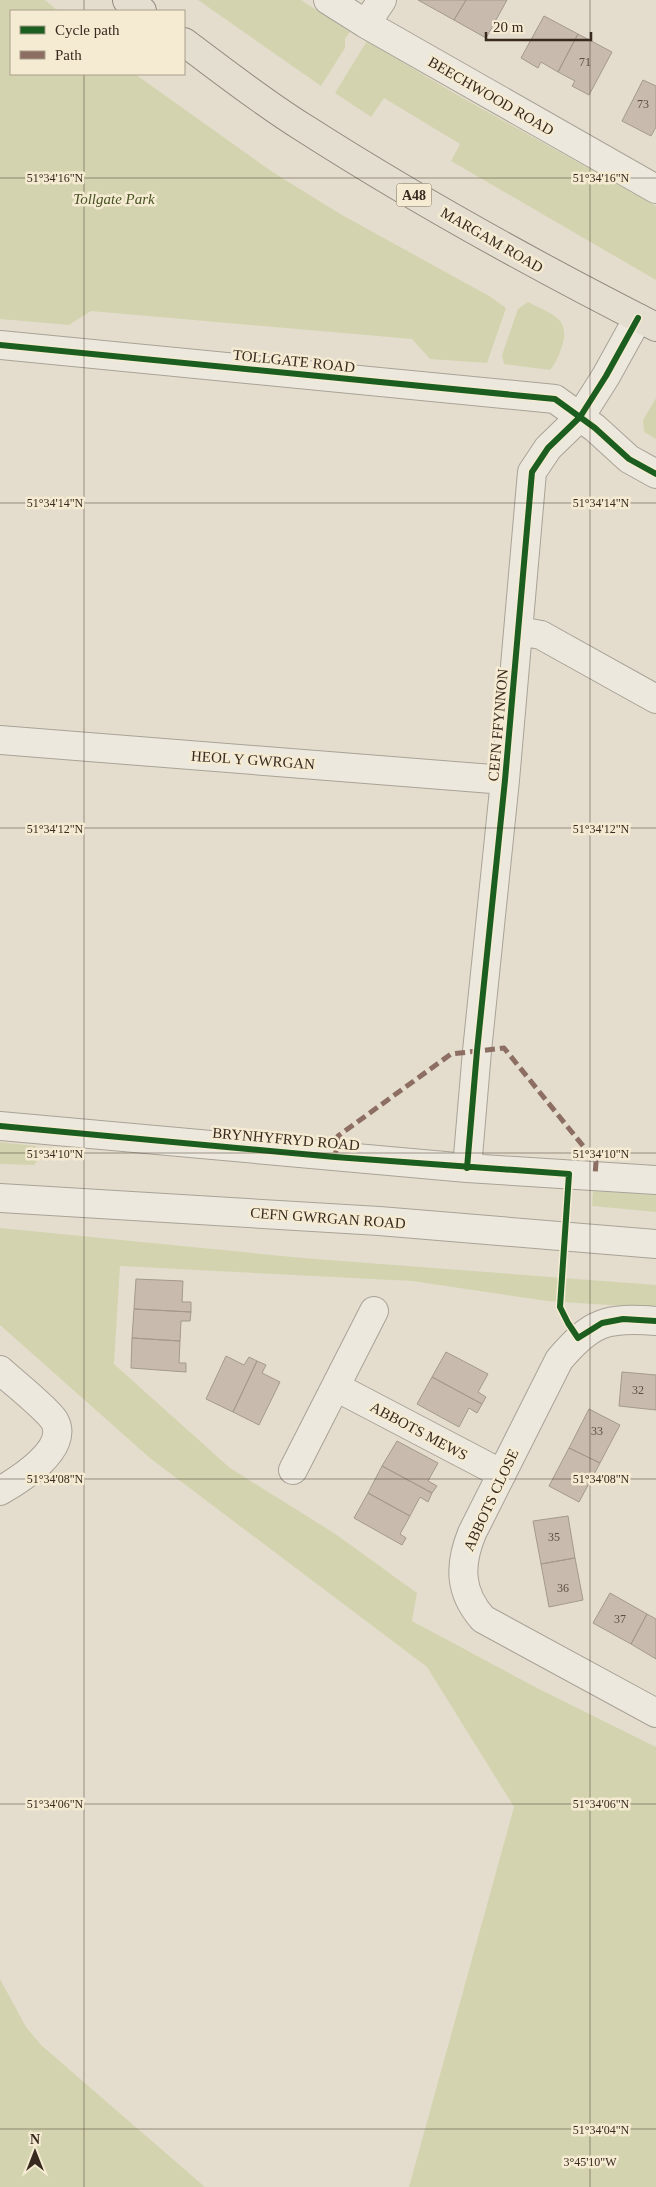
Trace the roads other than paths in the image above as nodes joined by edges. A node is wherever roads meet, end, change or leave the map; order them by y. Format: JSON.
{"nodes":[{"id":1,"x":127,"y":0,"type":"edge"},
{"id":2,"x":328,"y":0,"type":"edge"},
{"id":3,"x":382,"y":0,"type":"edge"},
{"id":4,"x":141,"y":10,"type":"edge"},
{"id":5,"x":366,"y":24,"type":"junction"},
{"id":6,"x":185,"y":43,"type":"edge"},
{"id":7,"x":656,"y":189,"type":"edge"},
{"id":8,"x":647,"y":323,"type":"edge"},
{"id":9,"x":0,"y":345,"type":"edge"},
{"id":10,"x":580,"y":417,"type":"junction"},
{"id":11,"x":656,"y":474,"type":"edge"},
{"id":12,"x":518,"y":631,"type":"junction"},
{"id":13,"x":656,"y":699,"type":"edge"},
{"id":14,"x":0,"y":740,"type":"edge"},
{"id":15,"x":505,"y":780,"type":"junction"},
{"id":16,"x":0,"y":1126,"type":"edge"},
{"id":17,"x":467,"y":1168,"type":"junction"},
{"id":18,"x":656,"y":1180,"type":"edge"},
{"id":19,"x":0,"y":1198,"type":"edge"},
{"id":20,"x":656,"y":1244,"type":"edge"},
{"id":21,"x":374,"y":1311,"type":"dead end"},
{"id":22,"x":656,"y":1321,"type":"edge"},
{"id":23,"x":0,"y":1370,"type":"edge"},
{"id":24,"x":336,"y":1387,"type":"junction"},
{"id":25,"x":293,"y":1470,"type":"dead end"},
{"id":26,"x":502,"y":1474,"type":"junction"},
{"id":27,"x":0,"y":1491,"type":"edge"},
{"id":28,"x":656,"y":1713,"type":"edge"}],
"edges":[{"from":1,"to":4,"type":"main road"},
{"from":2,"to":5,"type":"street","name":"BEECHWOOD ROAD"},
{"from":3,"to":5,"type":"street"},
{"from":5,"to":7,"type":"street","name":"BEECHWOOD ROAD"},
{"from":6,"to":8,"type":"main road","name":"MARGAM ROAD","number":"A48"},
{"from":8,"to":10,"type":"street","name":"CEFN FFYNNON"},
{"from":9,"to":10,"type":"street","name":"TOLLGATE ROAD"},
{"from":10,"to":11,"type":"street"},
{"from":10,"to":12,"type":"street","name":"CEFN FFYNNON"},
{"from":12,"to":13,"type":"street"},
{"from":12,"to":15,"type":"street","name":"CEFN FFYNNON"},
{"from":14,"to":15,"type":"street","name":"HEOL Y GWRGAN"},
{"from":15,"to":17,"type":"street","name":"CEFN FFYNNON"},
{"from":16,"to":17,"type":"street","name":"BRYNHYFRYD ROAD"},
{"from":17,"to":18,"type":"street","name":"BRYNHYFRYD ROAD"},
{"from":19,"to":20,"type":"street","name":"CEFN GWRGAN ROAD"},
{"from":21,"to":24,"type":"street"},
{"from":22,"to":26,"type":"street","name":"ABBOTS CLOSE"},
{"from":23,"to":27,"type":"street"},
{"from":24,"to":25,"type":"street"},
{"from":24,"to":26,"type":"street","name":"ABBOTS MEWS"},
{"from":26,"to":28,"type":"street","name":"ABBOTS CLOSE"}]}
